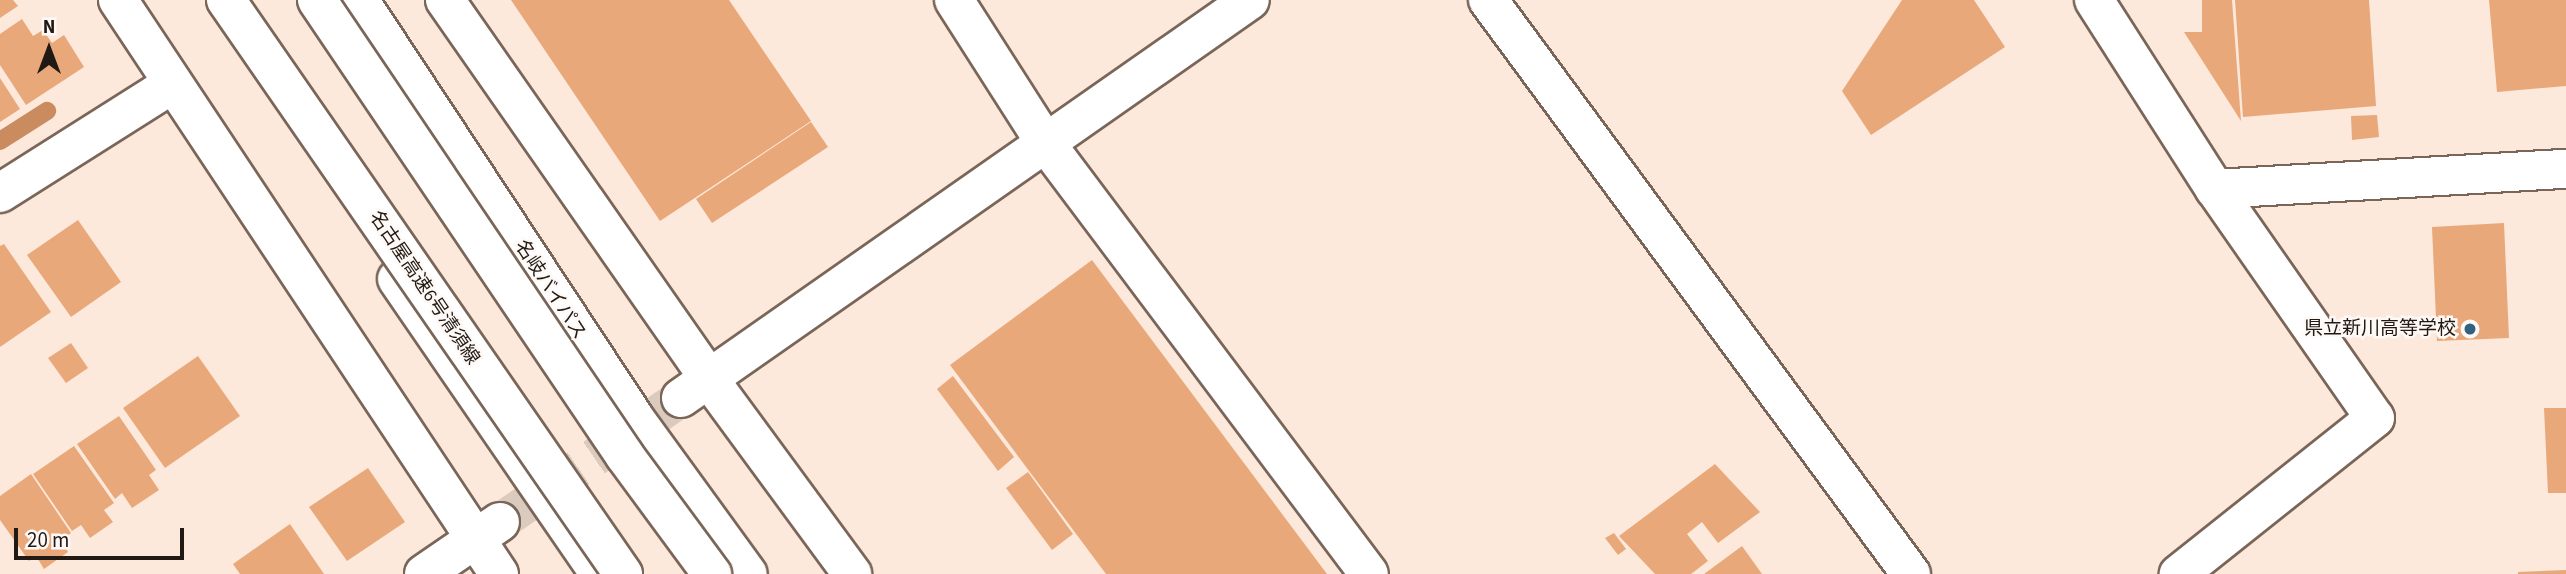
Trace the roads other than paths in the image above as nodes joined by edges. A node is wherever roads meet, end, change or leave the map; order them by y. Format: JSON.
{"nodes":[{"id":1,"x":118,"y":0,"type":"edge"},
{"id":2,"x":211,"y":0,"type":"edge"},
{"id":3,"x":226,"y":0,"type":"edge"},
{"id":4,"x":317,"y":0,"type":"edge"},
{"id":5,"x":359,"y":0,"type":"edge"},
{"id":6,"x":445,"y":0,"type":"edge"},
{"id":7,"x":954,"y":0,"type":"edge"},
{"id":8,"x":1250,"y":0,"type":"edge"},
{"id":9,"x":1488,"y":0,"type":"edge"},
{"id":10,"x":2094,"y":0,"type":"edge"},
{"id":11,"x":171,"y":85,"type":"junction"},
{"id":12,"x":1044,"y":141,"type":"junction"},
{"id":13,"x":2566,"y":169,"type":"edge"},
{"id":14,"x":2216,"y":189,"type":"junction"},
{"id":15,"x":0,"y":193,"type":"edge"},
{"id":16,"x":695,"y":389,"type":"junction"},
{"id":17,"x":487,"y":531,"type":"junction"},
{"id":18,"x":424,"y":574,"type":"edge"},
{"id":19,"x":499,"y":574,"type":"edge"},
{"id":20,"x":600,"y":574,"type":"edge"},
{"id":21,"x":623,"y":574,"type":"edge"},
{"id":22,"x":712,"y":574,"type":"edge"},
{"id":23,"x":748,"y":574,"type":"edge"},
{"id":24,"x":852,"y":574,"type":"edge"},
{"id":25,"x":1369,"y":574,"type":"edge"},
{"id":26,"x":1911,"y":574,"type":"edge"},
{"id":27,"x":2179,"y":574,"type":"edge"}],
"edges":[{"from":1,"to":11,"type":"main road"},
{"from":2,"to":20,"type":"main road"},
{"from":3,"to":21,"type":"main road","name":"名古屋高速6号清須線","bridge":true},
{"from":4,"to":22,"type":"main road","bridge":true},
{"from":5,"to":23,"type":"main road","name":"名岐バイパス"},
{"from":6,"to":16,"type":"main road"},
{"from":7,"to":12,"type":"main road"},
{"from":8,"to":12,"type":"main road"},
{"from":9,"to":26,"type":"main road"},
{"from":10,"to":14,"type":"main road"},
{"from":11,"to":15,"type":"main road"},
{"from":11,"to":17,"type":"main road"},
{"from":12,"to":16,"type":"main road"},
{"from":12,"to":25,"type":"main road"},
{"from":13,"to":14,"type":"main road"},
{"from":14,"to":27,"type":"main road"},
{"from":16,"to":24,"type":"main road"},
{"from":17,"to":18,"type":"main road"},
{"from":17,"to":19,"type":"main road"}]}
